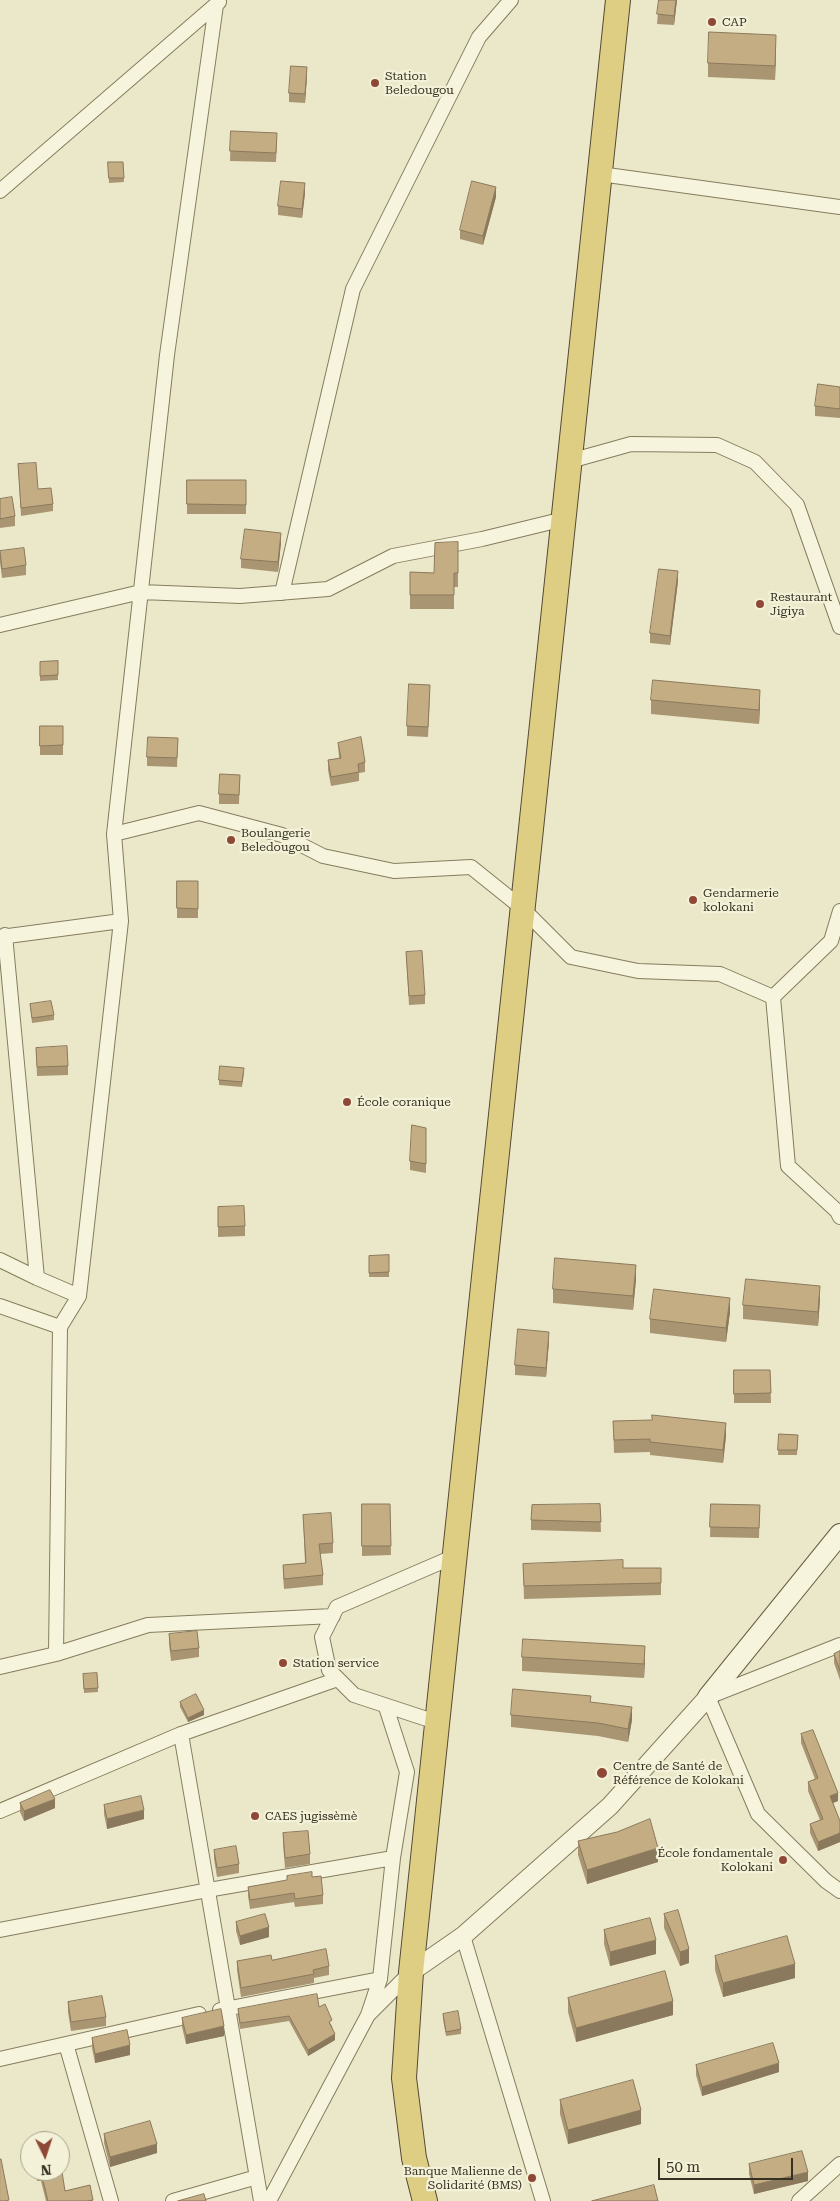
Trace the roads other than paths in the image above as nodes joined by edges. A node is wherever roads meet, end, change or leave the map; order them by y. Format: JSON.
{"nodes":[{"id":1,"x":511,"y":0,"type":"edge"},
{"id":2,"x":618,"y":0,"type":"edge"},
{"id":3,"x":219,"y":2,"type":"edge"},
{"id":4,"x":600,"y":174,"type":"junction"},
{"id":5,"x":0,"y":191,"type":"edge"},
{"id":6,"x":840,"y":207,"type":"edge"},
{"id":7,"x":570,"y":461,"type":"junction"},
{"id":8,"x":564,"y":519,"type":"junction"},
{"id":9,"x":141,"y":592,"type":"junction"},
{"id":10,"x":282,"y":593,"type":"junction"},
{"id":11,"x":0,"y":625,"type":"edge"},
{"id":12,"x":840,"y":627,"type":"edge"},
{"id":13,"x":114,"y":834,"type":"junction"},
{"id":14,"x":522,"y":908,"type":"junction"},
{"id":15,"x":840,"y":911,"type":"edge"},
{"id":16,"x":120,"y":921,"type":"junction"},
{"id":17,"x":3,"y":936,"type":"edge"},
{"id":18,"x":773,"y":997,"type":"junction"},
{"id":19,"x":840,"y":1217,"type":"edge"},
{"id":20,"x":0,"y":1260,"type":"edge"},
{"id":21,"x":37,"y":1278,"type":"junction"},
{"id":22,"x":79,"y":1296,"type":"junction"},
{"id":23,"x":0,"y":1306,"type":"edge"},
{"id":24,"x":60,"y":1328,"type":"junction"},
{"id":25,"x":837,"y":1540,"type":"edge"},
{"id":26,"x":453,"y":1557,"type":"junction"},
{"id":27,"x":333,"y":1616,"type":"junction"},
{"id":28,"x":840,"y":1645,"type":"edge"},
{"id":29,"x":56,"y":1654,"type":"junction"},
{"id":30,"x":0,"y":1667,"type":"edge"},
{"id":31,"x":338,"y":1679,"type":"junction"},
{"id":32,"x":708,"y":1697,"type":"junction"},
{"id":33,"x":386,"y":1707,"type":"junction"},
{"id":34,"x":436,"y":1722,"type":"junction"},
{"id":35,"x":181,"y":1734,"type":"junction"},
{"id":36,"x":0,"y":1811,"type":"edge"},
{"id":37,"x":393,"y":1858,"type":"junction"},
{"id":38,"x":208,"y":1890,"type":"junction"},
{"id":39,"x":840,"y":1891,"type":"edge"},
{"id":40,"x":0,"y":1930,"type":"edge"},
{"id":41,"x":463,"y":1936,"type":"junction"},
{"id":42,"x":411,"y":1972,"type":"junction"},
{"id":43,"x":380,"y":1979,"type":"junction"},
{"id":44,"x":228,"y":2008,"type":"junction"},
{"id":45,"x":368,"y":2015,"type":"junction"},
{"id":46,"x":66,"y":2044,"type":"junction"},
{"id":47,"x":0,"y":2059,"type":"edge"},
{"id":48,"x":840,"y":2164,"type":"edge"},
{"id":49,"x":257,"y":2177,"type":"junction"},
{"id":50,"x":111,"y":2201,"type":"edge"},
{"id":51,"x":173,"y":2201,"type":"edge"},
{"id":52,"x":261,"y":2201,"type":"edge"},
{"id":53,"x":269,"y":2201,"type":"edge"},
{"id":54,"x":425,"y":2201,"type":"edge"},
{"id":55,"x":543,"y":2201,"type":"edge"},
{"id":56,"x":799,"y":2201,"type":"edge"}],
"edges":[{"from":1,"to":10,"type":"street"},
{"from":2,"to":4,"type":"highway"},
{"from":3,"to":5,"type":"street"},
{"from":3,"to":9,"type":"street"},
{"from":4,"to":6,"type":"street"},
{"from":4,"to":7,"type":"highway"},
{"from":7,"to":8,"type":"highway"},
{"from":7,"to":12,"type":"street"},
{"from":8,"to":10,"type":"street"},
{"from":8,"to":14,"type":"highway"},
{"from":9,"to":10,"type":"street"},
{"from":9,"to":11,"type":"street"},
{"from":9,"to":13,"type":"street"},
{"from":13,"to":14,"type":"street"},
{"from":13,"to":16,"type":"street"},
{"from":14,"to":18,"type":"street"},
{"from":14,"to":26,"type":"highway"},
{"from":15,"to":18,"type":"street"},
{"from":16,"to":17,"type":"street"},
{"from":16,"to":22,"type":"street"},
{"from":17,"to":21,"type":"street"},
{"from":18,"to":19,"type":"street"},
{"from":20,"to":21,"type":"street"},
{"from":21,"to":22,"type":"street"},
{"from":22,"to":24,"type":"street"},
{"from":23,"to":24,"type":"street"},
{"from":24,"to":29,"type":"street"},
{"from":25,"to":32,"type":"main road"},
{"from":26,"to":27,"type":"street"},
{"from":26,"to":34,"type":"highway"},
{"from":27,"to":29,"type":"street"},
{"from":27,"to":31,"type":"street"},
{"from":28,"to":32,"type":"street"},
{"from":29,"to":30,"type":"street"},
{"from":31,"to":33,"type":"street"},
{"from":31,"to":35,"type":"street"},
{"from":32,"to":39,"type":"street"},
{"from":32,"to":41,"type":"street"},
{"from":33,"to":34,"type":"street"},
{"from":33,"to":37,"type":"street"},
{"from":34,"to":42,"type":"highway"},
{"from":35,"to":36,"type":"street"},
{"from":35,"to":38,"type":"street"},
{"from":37,"to":38,"type":"street"},
{"from":37,"to":43,"type":"street"},
{"from":38,"to":40,"type":"street"},
{"from":38,"to":44,"type":"street"},
{"from":41,"to":42,"type":"street"},
{"from":41,"to":55,"type":"street"},
{"from":42,"to":45,"type":"street"},
{"from":42,"to":54,"type":"highway"},
{"from":43,"to":44,"type":"street"},
{"from":43,"to":45,"type":"street"},
{"from":44,"to":46,"type":"street"},
{"from":44,"to":49,"type":"street"},
{"from":45,"to":53,"type":"street"},
{"from":46,"to":47,"type":"street"},
{"from":46,"to":50,"type":"street"},
{"from":48,"to":56,"type":"street"},
{"from":49,"to":51,"type":"street"},
{"from":49,"to":52,"type":"street"}]}
